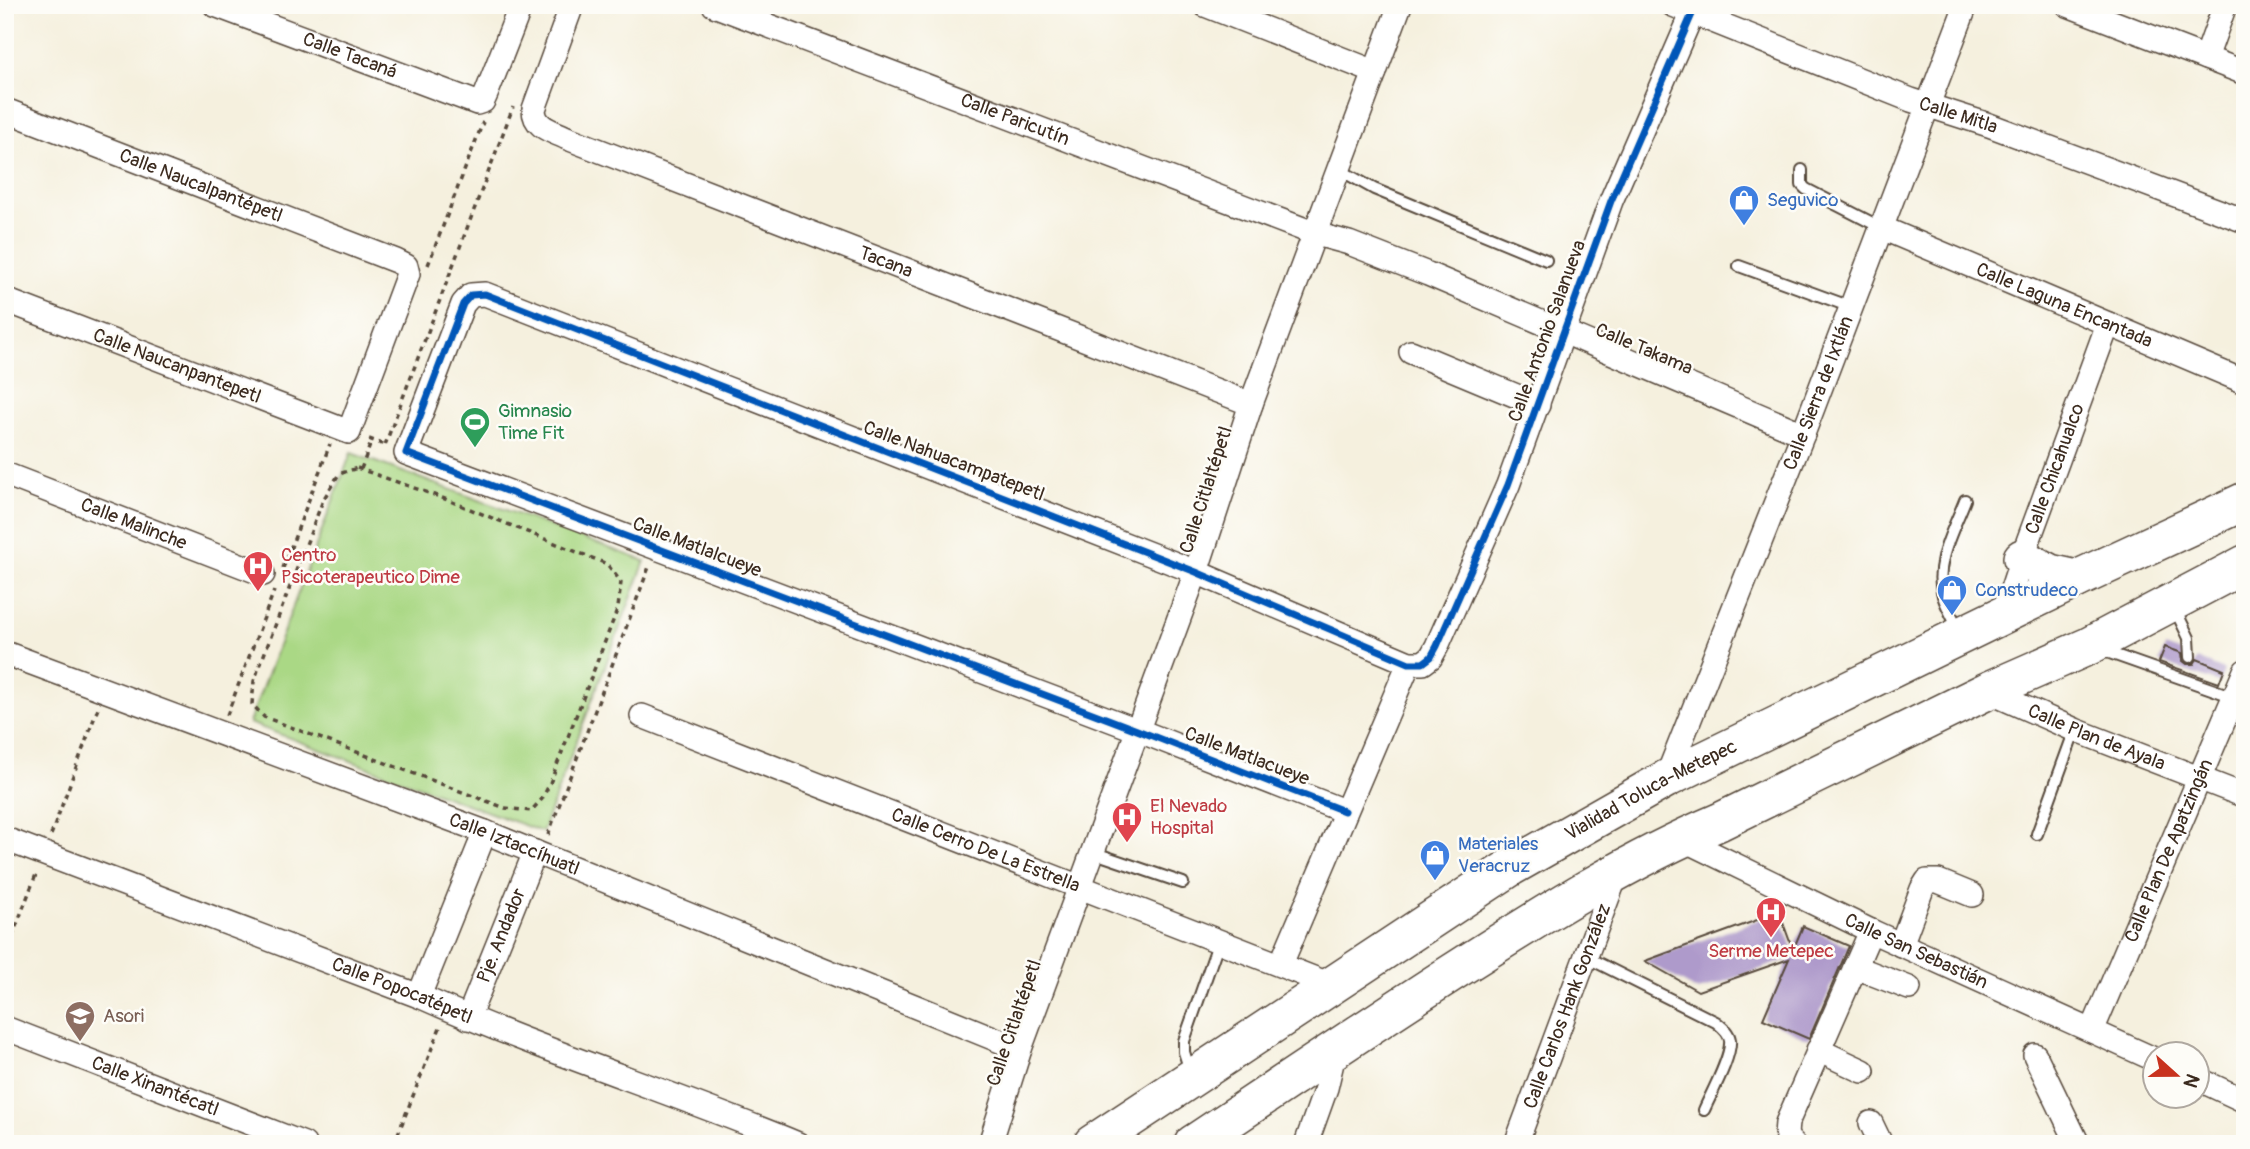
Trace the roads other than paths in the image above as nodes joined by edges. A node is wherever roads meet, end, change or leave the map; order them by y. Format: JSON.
{"nodes":[{"id":1,"x":215,"y":5,"type":"edge"},
{"id":2,"x":521,"y":5,"type":"edge"},
{"id":3,"x":572,"y":5,"type":"edge"},
{"id":4,"x":714,"y":5,"type":"edge"},
{"id":5,"x":1205,"y":5,"type":"edge"},
{"id":6,"x":1400,"y":5,"type":"edge"},
{"id":7,"x":1966,"y":5,"type":"edge"},
{"id":8,"x":2068,"y":5,"type":"edge"},
{"id":9,"x":2225,"y":5,"type":"edge"},
{"id":10,"x":1687,"y":8,"type":"edge"},
{"id":11,"x":2206,"y":58,"type":"junction"},
{"id":12,"x":1375,"y":72,"type":"junction"},
{"id":13,"x":2245,"y":73,"type":"edge"},
{"id":14,"x":1928,"y":106,"type":"junction"},
{"id":15,"x":5,"y":110,"type":"edge"},
{"id":16,"x":1340,"y":170,"type":"junction"},
{"id":17,"x":1802,"y":170,"type":"dead end"},
{"id":18,"x":2245,"y":221,"type":"edge"},
{"id":19,"x":1882,"y":228,"type":"junction"},
{"id":20,"x":1316,"y":234,"type":"junction"},
{"id":21,"x":1546,"y":260,"type":"dead end"},
{"id":22,"x":1740,"y":266,"type":"dead end"},
{"id":23,"x":5,"y":300,"type":"edge"},
{"id":24,"x":1851,"y":307,"type":"junction"},
{"id":25,"x":2108,"y":324,"type":"junction"},
{"id":26,"x":1562,"y":332,"type":"junction"},
{"id":27,"x":1411,"y":352,"type":"dead end"},
{"id":28,"x":2245,"y":382,"type":"edge"},
{"id":29,"x":1251,"y":404,"type":"junction"},
{"id":30,"x":1538,"y":405,"type":"junction"},
{"id":31,"x":349,"y":432,"type":"joint"},
{"id":32,"x":1804,"y":434,"type":"junction"},
{"id":33,"x":406,"y":453,"type":"joint"},
{"id":34,"x":5,"y":474,"type":"edge"},
{"id":35,"x":1965,"y":500,"type":"dead end"},
{"id":36,"x":2245,"y":501,"type":"edge"},
{"id":37,"x":2022,"y":558,"type":"junction"},
{"id":38,"x":2245,"y":564,"type":"edge"},
{"id":39,"x":1196,"y":572,"type":"junction"},
{"id":40,"x":263,"y":575,"type":"dead end"},
{"id":41,"x":2077,"y":579,"type":"junction"},
{"id":42,"x":2172,"y":601,"type":"junction"},
{"id":43,"x":2003,"y":616,"type":"junction"},
{"id":44,"x":1962,"y":636,"type":"junction"},
{"id":45,"x":2089,"y":646,"type":"junction"},
{"id":46,"x":5,"y":653,"type":"edge"},
{"id":47,"x":2190,"y":657,"type":"dead end"},
{"id":48,"x":1416,"y":663,"type":"junction"},
{"id":49,"x":2245,"y":671,"type":"edge"},
{"id":50,"x":1987,"y":691,"type":"junction"},
{"id":51,"x":2234,"y":697,"type":"junction"},
{"id":52,"x":642,"y":716,"type":"dead end"},
{"id":53,"x":1137,"y":730,"type":"junction"},
{"id":54,"x":2075,"y":730,"type":"junction"},
{"id":55,"x":1666,"y":779,"type":"junction"},
{"id":56,"x":2198,"y":779,"type":"junction"},
{"id":57,"x":2245,"y":796,"type":"edge"},
{"id":58,"x":1345,"y":811,"type":"junction"},
{"id":59,"x":485,"y":832,"type":"junction"},
{"id":60,"x":2037,"y":834,"type":"dead end"},
{"id":61,"x":1680,"y":838,"type":"junction"},
{"id":62,"x":5,"y":839,"type":"edge"},
{"id":63,"x":1092,"y":852,"type":"junction"},
{"id":64,"x":538,"y":853,"type":"junction"},
{"id":65,"x":1618,"y":870,"type":"junction"},
{"id":66,"x":1183,"y":883,"type":"dead end"},
{"id":67,"x":1079,"y":886,"type":"junction"},
{"id":68,"x":1972,"y":895,"type":"dead end"},
{"id":69,"x":1871,"y":931,"type":"junction"},
{"id":70,"x":1219,"y":941,"type":"junction"},
{"id":71,"x":1901,"y":945,"type":"junction"},
{"id":72,"x":1586,"y":957,"type":"junction"},
{"id":73,"x":1281,"y":964,"type":"junction"},
{"id":74,"x":1855,"y":967,"type":"junction"},
{"id":75,"x":1331,"y":985,"type":"junction"},
{"id":76,"x":1909,"y":988,"type":"dead end"},
{"id":77,"x":419,"y":996,"type":"junction"},
{"id":78,"x":458,"y":1013,"type":"junction"},
{"id":79,"x":5,"y":1028,"type":"edge"},
{"id":80,"x":2092,"y":1031,"type":"junction"},
{"id":81,"x":1020,"y":1049,"type":"junction"},
{"id":82,"x":1335,"y":1050,"type":"junction"},
{"id":83,"x":1818,"y":1050,"type":"junction"},
{"id":84,"x":2142,"y":1054,"type":"edge"},
{"id":85,"x":2035,"y":1055,"type":"dead end"},
{"id":86,"x":1863,"y":1070,"type":"dead end"},
{"id":87,"x":1192,"y":1078,"type":"junction"},
{"id":88,"x":2212,"y":1086,"type":"edge"},
{"id":89,"x":2245,"y":1101,"type":"edge"},
{"id":90,"x":1704,"y":1110,"type":"dead end"},
{"id":91,"x":1871,"y":1123,"type":"dead end"},
{"id":92,"x":304,"y":1144,"type":"edge"},
{"id":93,"x":798,"y":1144,"type":"edge"},
{"id":94,"x":990,"y":1144,"type":"edge"},
{"id":95,"x":1092,"y":1144,"type":"edge"},
{"id":96,"x":1193,"y":1144,"type":"edge"},
{"id":97,"x":1306,"y":1144,"type":"edge"},
{"id":98,"x":1516,"y":1144,"type":"edge"},
{"id":99,"x":1793,"y":1144,"type":"edge"},
{"id":100,"x":1881,"y":1144,"type":"edge"},
{"id":101,"x":2078,"y":1144,"type":"edge"}],
"edges":[{"from":1,"to":2,"type":"street","name":"Calle Tacaná"},
{"from":3,"to":29,"type":"street","name":"Tacana"},
{"from":4,"to":20,"type":"street","name":"Calle Paricutín"},
{"from":5,"to":12,"type":"street"},
{"from":6,"to":12,"type":"street","name":"Calle Citlaltépetl"},
{"from":7,"to":14,"type":"street","name":"Calle Sierra de Ixtlán"},
{"from":8,"to":11,"type":"street"},
{"from":9,"to":11,"type":"street"},
{"from":10,"to":14,"type":"street","name":"Calle Mitla"},
{"from":10,"to":26,"type":"street","name":"Calle Antonio Salanueva"},
{"from":11,"to":13,"type":"street"},
{"from":12,"to":16,"type":"street","name":"Calle Citlaltépetl"},
{"from":14,"to":18,"type":"street","name":"Calle Mitla"},
{"from":14,"to":19,"type":"street","name":"Calle Sierra de Ixtlán"},
{"from":15,"to":31,"type":"street","name":"Calle Naucalpantépetl"},
{"from":16,"to":20,"type":"street","name":"Calle Citlaltépetl"},
{"from":16,"to":21,"type":"lane"},
{"from":17,"to":19,"type":"lane"},
{"from":19,"to":24,"type":"street","name":"Calle Sierra de Ixtlán"},
{"from":19,"to":25,"type":"street","name":"Calle Laguna Encantada"},
{"from":20,"to":26,"type":"street","name":"Calle Takama"},
{"from":20,"to":29,"type":"street","name":"Calle Citlaltépetl"},
{"from":22,"to":24,"type":"lane"},
{"from":23,"to":31,"type":"street","name":"Calle Naucanpantepetl"},
{"from":24,"to":32,"type":"street","name":"Calle Sierra de Ixtlán"},
{"from":25,"to":28,"type":"street","name":"Calle Laguna Encantada"},
{"from":25,"to":37,"type":"street","name":"Calle Chicahualco"},
{"from":26,"to":30,"type":"street","name":"Calle Antonio Salanueva"},
{"from":26,"to":32,"type":"street","name":"Calle Takama"},
{"from":27,"to":30,"type":"street"},
{"from":29,"to":39,"type":"street","name":"Calle Citlaltépetl"},
{"from":30,"to":48,"type":"street","name":"Calle Antonio Salanueva"},
{"from":32,"to":55,"type":"street","name":"Calle Sierra de Ixtlán"},
{"from":33,"to":39,"type":"street","name":"Calle Nahuacampatepetl"},
{"from":33,"to":53,"type":"street","name":"Calle Matlalcueye"},
{"from":34,"to":40,"type":"street","name":"Calle Malinche"},
{"from":35,"to":44,"type":"lane"},
{"from":36,"to":41,"type":"highway","name":"Vialidad Toluca-Metepec"},
{"from":37,"to":41,"type":"highway"},
{"from":37,"to":43,"type":"street","name":"Calle Chicahualco"},
{"from":38,"to":42,"type":"highway"},
{"from":39,"to":48,"type":"street","name":"Calle Nahuacampatepetl"},
{"from":39,"to":53,"type":"street","name":"Calle Citlaltépetl"},
{"from":41,"to":43,"type":"highway","name":"Vialidad Toluca-Metepec"},
{"from":42,"to":45,"type":"highway"},
{"from":42,"to":47,"type":"lane"},
{"from":43,"to":44,"type":"highway","name":"Vialidad Toluca-Metepec"},
{"from":44,"to":55,"type":"highway","name":"Vialidad Toluca-Metepec"},
{"from":45,"to":50,"type":"highway"},
{"from":45,"to":51,"type":"lane"},
{"from":46,"to":59,"type":"street","name":"Calle Iztaccíhuatl"},
{"from":48,"to":58,"type":"street","name":"Calle Antonio Salanueva"},
{"from":49,"to":51,"type":"street","name":"Calle Plan De Apatzingán"},
{"from":50,"to":54,"type":"street","name":"Calle Plan de Ayala"},
{"from":50,"to":61,"type":"highway"},
{"from":51,"to":56,"type":"street","name":"Calle Plan De Apatzingán"},
{"from":52,"to":67,"type":"street","name":"Calle Cerro De La Estrella"},
{"from":53,"to":58,"type":"street","name":"Calle Matlacueye"},
{"from":53,"to":63,"type":"street","name":"Calle Citlaltépetl"},
{"from":54,"to":56,"type":"street","name":"Calle Plan de Ayala"},
{"from":54,"to":60,"type":"lane"},
{"from":55,"to":75,"type":"highway","name":"Vialidad Toluca-Metepec"},
{"from":56,"to":57,"type":"street","name":"Calle Plan de Ayala"},
{"from":56,"to":80,"type":"street","name":"Calle Plan De Apatzingán"},
{"from":58,"to":73,"type":"street","name":"Calle Antonio Salanueva"},
{"from":59,"to":64,"type":"street","name":"Calle Iztaccíhuatl"},
{"from":59,"to":77,"type":"street"},
{"from":61,"to":65,"type":"highway"},
{"from":61,"to":69,"type":"street","name":"Calle San Sebastián"},
{"from":62,"to":77,"type":"street","name":"Calle Popocatépetl"},
{"from":63,"to":66,"type":"lane"},
{"from":63,"to":67,"type":"street","name":"Calle Citlaltépetl"},
{"from":64,"to":78,"type":"street","name":"Pje. Andador"},
{"from":64,"to":81,"type":"street","name":"Calle Iztaccíhuatl"},
{"from":65,"to":72,"type":"street","name":"Calle Carlos Hank González"},
{"from":65,"to":82,"type":"highway"},
{"from":67,"to":70,"type":"street","name":"Calle Cerro De La Estrella"},
{"from":67,"to":81,"type":"street","name":"Calle Citlaltépetl"},
{"from":68,"to":71,"type":"street"},
{"from":69,"to":71,"type":"street","name":"Calle San Sebastián"},
{"from":69,"to":74,"type":"street"},
{"from":70,"to":73,"type":"street","name":"Calle Cerro De La Estrella"},
{"from":70,"to":87,"type":"lane"},
{"from":71,"to":80,"type":"street","name":"Calle San Sebastián"},
{"from":72,"to":90,"type":"lane"},
{"from":72,"to":98,"type":"street","name":"Calle Carlos Hank González"},
{"from":73,"to":75,"type":"street","name":"Calle Cerro De La Estrella"},
{"from":74,"to":76,"type":"street"},
{"from":74,"to":83,"type":"street"},
{"from":75,"to":87,"type":"highway","name":"Vialidad Toluca-Metepec"},
{"from":77,"to":78,"type":"street","name":"Calle Popocatépetl"},
{"from":78,"to":93,"type":"street","name":"Calle Popocatépetl"},
{"from":79,"to":92,"type":"street","name":"Calle Xinantécatl"},
{"from":80,"to":84,"type":"street","name":"Calle San Sebastián"},
{"from":81,"to":94,"type":"street","name":"Calle Citlaltépetl"},
{"from":82,"to":96,"type":"highway"},
{"from":82,"to":97,"type":"street"},
{"from":83,"to":86,"type":"street"},
{"from":83,"to":99,"type":"street"},
{"from":85,"to":101,"type":"street"},
{"from":87,"to":95,"type":"highway","name":"Vialidad Toluca-Metepec"},
{"from":88,"to":89,"type":"street"},
{"from":91,"to":100,"type":"street"}]}
